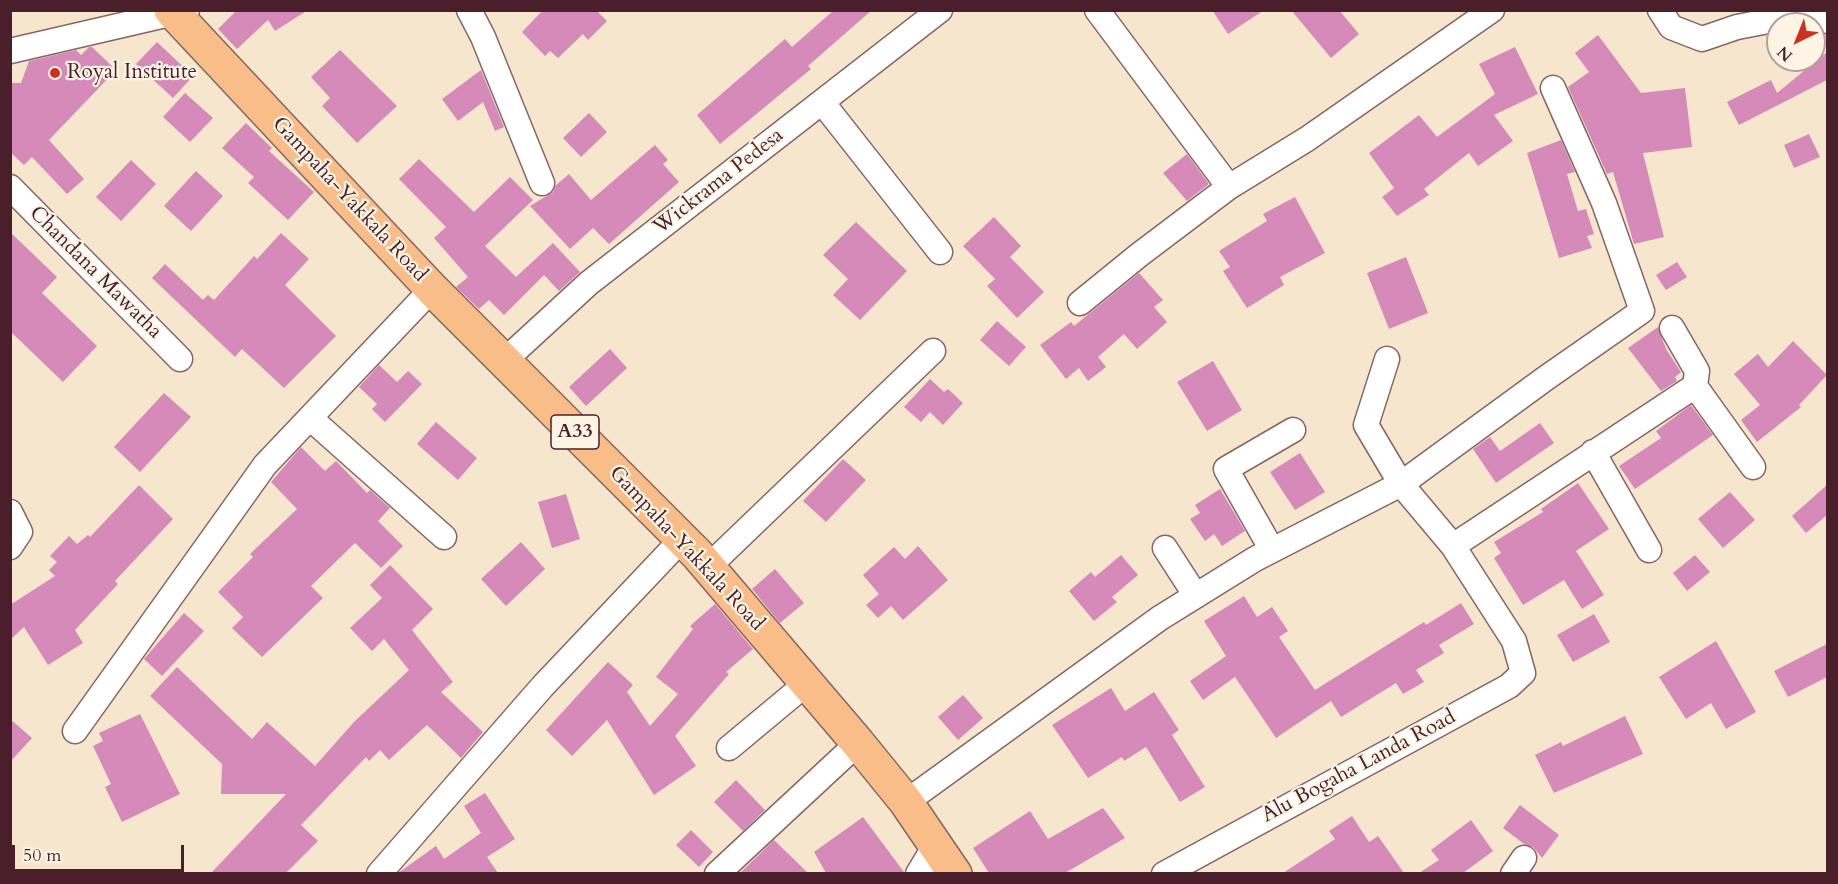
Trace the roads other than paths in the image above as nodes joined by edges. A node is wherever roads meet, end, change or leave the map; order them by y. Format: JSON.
{"nodes":[{"id":1,"x":469,"y":10,"type":"edge"},
{"id":2,"x":940,"y":10,"type":"edge"},
{"id":3,"x":1098,"y":10,"type":"edge"},
{"id":4,"x":1492,"y":10,"type":"edge"},
{"id":5,"x":1660,"y":10,"type":"edge"},
{"id":6,"x":178,"y":12,"type":"edge"},
{"id":7,"x":1827,"y":21,"type":"edge"},
{"id":8,"x":10,"y":51,"type":"edge"},
{"id":9,"x":1553,"y":88,"type":"dead end"},
{"id":10,"x":822,"y":102,"type":"junction"},
{"id":11,"x":542,"y":183,"type":"dead end"},
{"id":12,"x":10,"y":187,"type":"edge"},
{"id":13,"x":1229,"y":187,"type":"junction"},
{"id":14,"x":940,"y":252,"type":"dead end"},
{"id":15,"x":432,"y":289,"type":"junction"},
{"id":16,"x":1080,"y":303,"type":"dead end"},
{"id":17,"x":1672,"y":328,"type":"dead end"},
{"id":18,"x":933,"y":351,"type":"dead end"},
{"id":19,"x":180,"y":359,"type":"dead end"},
{"id":20,"x":1387,"y":359,"type":"dead end"},
{"id":21,"x":504,"y":361,"type":"junction"},
{"id":22,"x":1695,"y":386,"type":"junction"},
{"id":23,"x":310,"y":418,"type":"junction"},
{"id":24,"x":1293,"y":430,"type":"dead end"},
{"id":25,"x":1593,"y":452,"type":"junction"},
{"id":26,"x":1754,"y":467,"type":"dead end"},
{"id":27,"x":1401,"y":484,"type":"junction"},
{"id":28,"x":444,"y":537,"type":"dead end"},
{"id":29,"x":682,"y":539,"type":"junction"},
{"id":30,"x":1452,"y":546,"type":"junction"},
{"id":31,"x":1165,"y":548,"type":"dead end"},
{"id":32,"x":1272,"y":550,"type":"junction"},
{"id":33,"x":1648,"y":550,"type":"dead end"},
{"id":34,"x":708,"y":567,"type":"junction"},
{"id":35,"x":1196,"y":596,"type":"junction"},
{"id":36,"x":807,"y":683,"type":"junction"},
{"id":37,"x":75,"y":731,"type":"dead end"},
{"id":38,"x":858,"y":743,"type":"junction"},
{"id":39,"x":729,"y":748,"type":"dead end"},
{"id":40,"x":906,"y":802,"type":"junction"},
{"id":41,"x":936,"y":844,"type":"junction"},
{"id":42,"x":379,"y":873,"type":"edge"},
{"id":43,"x":717,"y":873,"type":"edge"},
{"id":44,"x":918,"y":873,"type":"edge"},
{"id":45,"x":955,"y":873,"type":"edge"},
{"id":46,"x":1164,"y":873,"type":"edge"}],
"edges":[{"from":1,"to":11,"type":"street"},
{"from":2,"to":10,"type":"street","name":"Wickrama Pedesa"},
{"from":3,"to":13,"type":"street"},
{"from":4,"to":13,"type":"street"},
{"from":5,"to":7,"type":"street"},
{"from":6,"to":8,"type":"street"},
{"from":6,"to":15,"type":"highway","name":"Gampaha-Yakkala Road","number":"A33"},
{"from":9,"to":27,"type":"street"},
{"from":10,"to":14,"type":"street"},
{"from":10,"to":21,"type":"street","name":"Wickrama Pedesa"},
{"from":12,"to":19,"type":"street","name":"Chandana Mawatha"},
{"from":13,"to":16,"type":"street"},
{"from":15,"to":21,"type":"highway","name":"Gampaha-Yakkala Road","number":"A33"},
{"from":15,"to":23,"type":"street"},
{"from":17,"to":22,"type":"street"},
{"from":18,"to":34,"type":"street"},
{"from":20,"to":27,"type":"street"},
{"from":21,"to":29,"type":"highway","name":"Gampaha-Yakkala Road","number":"A33"},
{"from":22,"to":25,"type":"street"},
{"from":22,"to":26,"type":"street"},
{"from":23,"to":28,"type":"street"},
{"from":23,"to":37,"type":"street"},
{"from":24,"to":32,"type":"street"},
{"from":25,"to":30,"type":"street"},
{"from":25,"to":33,"type":"street"},
{"from":27,"to":30,"type":"street"},
{"from":27,"to":32,"type":"street"},
{"from":29,"to":34,"type":"highway","name":"Gampaha-Yakkala Road","number":"A33"},
{"from":29,"to":42,"type":"street"},
{"from":30,"to":46,"type":"street","name":"Alu Bogaha Landa Road"},
{"from":31,"to":35,"type":"street"},
{"from":32,"to":35,"type":"street"},
{"from":34,"to":36,"type":"highway","name":"Gampaha-Yakkala Road","number":"A33"},
{"from":35,"to":40,"type":"street"},
{"from":36,"to":38,"type":"highway","name":"Gampaha-Yakkala Road","number":"A33"},
{"from":36,"to":39,"type":"street"},
{"from":38,"to":40,"type":"highway","name":"Gampaha-Yakkala Road","number":"A33"},
{"from":38,"to":43,"type":"street"},
{"from":40,"to":41,"type":"highway","name":"Gampaha-Yakkala Road","number":"A33"},
{"from":41,"to":44,"type":"street"},
{"from":41,"to":45,"type":"highway","name":"Gampaha-Yakkala Road","number":"A33"}]}
